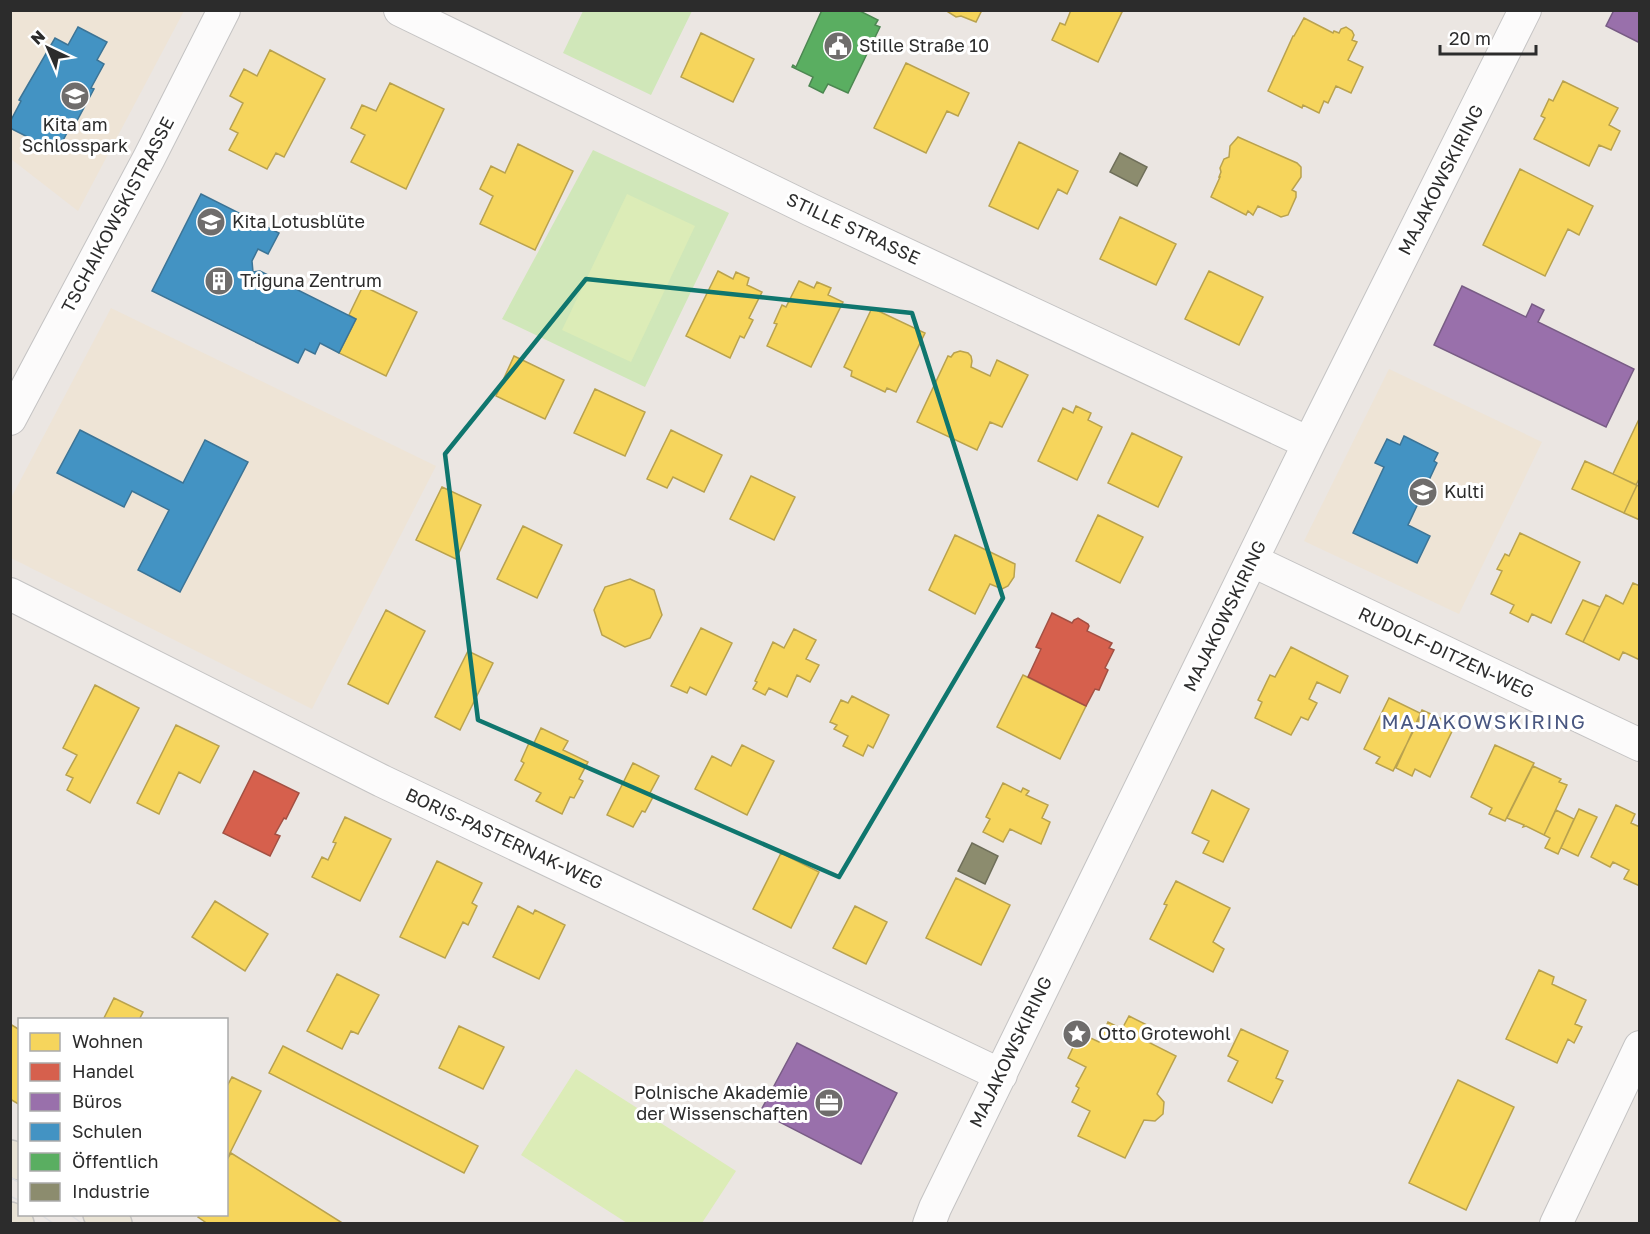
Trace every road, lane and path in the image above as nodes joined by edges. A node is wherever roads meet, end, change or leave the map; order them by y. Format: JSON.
{"nodes":[{"id":1,"x":224,"y":10,"type":"edge"},
{"id":2,"x":400,"y":10,"type":"edge"},
{"id":3,"x":1525,"y":10,"type":"edge"},
{"id":4,"x":10,"y":419,"type":"edge"},
{"id":5,"x":1309,"y":443,"type":"junction"},
{"id":6,"x":1253,"y":561,"type":"junction"},
{"id":7,"x":10,"y":594,"type":"edge"},
{"id":8,"x":1640,"y":745,"type":"edge"},
{"id":9,"x":1640,"y":1047,"type":"edge"},
{"id":10,"x":1001,"y":1075,"type":"junction"},
{"id":11,"x":102,"y":1216,"type":"edge"},
{"id":12,"x":10,"y":1219,"type":"edge"},
{"id":13,"x":17,"y":1224,"type":"edge"},
{"id":14,"x":115,"y":1224,"type":"edge"},
{"id":15,"x":929,"y":1224,"type":"edge"},
{"id":16,"x":1556,"y":1224,"type":"edge"}],
"edges":[{"from":1,"to":4,"type":"street","name":"TSCHAIKOWSKISTRASSE"},
{"from":2,"to":5,"type":"street","name":"STILLE STRASSE"},
{"from":3,"to":5,"type":"street","name":"MAJAKOWSKIRING"},
{"from":5,"to":6,"type":"street","name":"MAJAKOWSKIRING"},
{"from":6,"to":8,"type":"street","name":"RUDOLF-DITZEN-WEG"},
{"from":6,"to":10,"type":"street","name":"MAJAKOWSKIRING"},
{"from":7,"to":10,"type":"street","name":"BORIS-PASTERNAK-WEG"},
{"from":9,"to":16,"type":"street"},
{"from":10,"to":15,"type":"street","name":"MAJAKOWSKIRING"},
{"from":11,"to":14,"type":"main road"},
{"from":12,"to":13,"type":"main road"}]}
